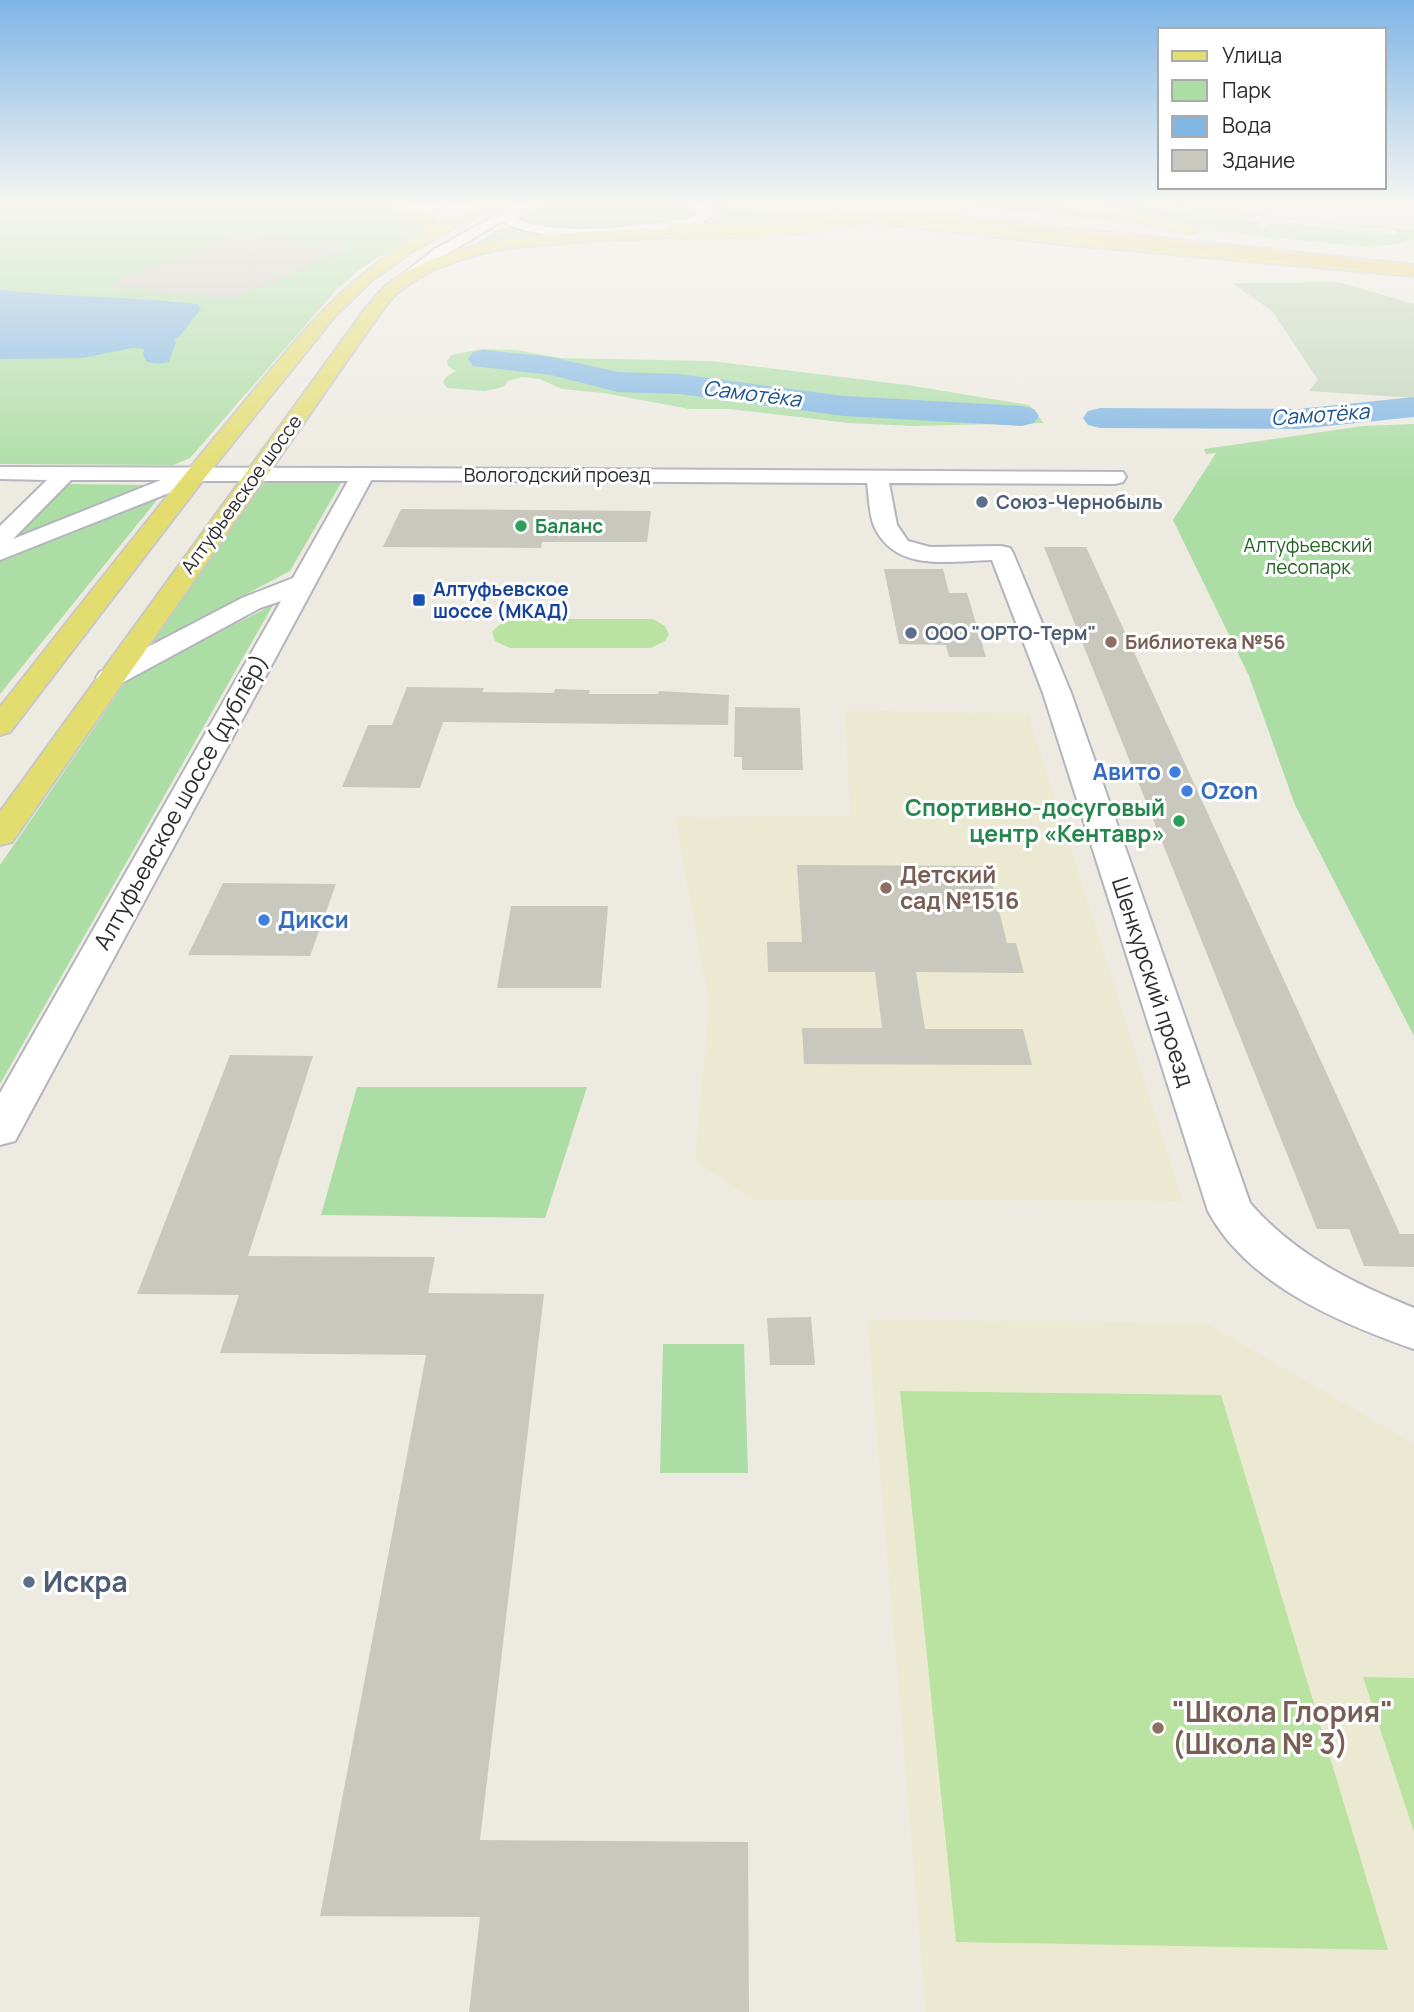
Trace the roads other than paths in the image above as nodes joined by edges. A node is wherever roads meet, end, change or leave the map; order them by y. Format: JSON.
{"nodes":[{"id":1,"x":345,"y":297,"type":"edge"},
{"id":2,"x":385,"y":297,"type":"edge"},
{"id":3,"x":0,"y":474,"type":"edge"},
{"id":4,"x":65,"y":474,"type":"junction"},
{"id":5,"x":195,"y":475,"type":"junction"},
{"id":6,"x":254,"y":475,"type":"junction"},
{"id":7,"x":363,"y":475,"type":"junction"},
{"id":8,"x":877,"y":477,"type":"junction"},
{"id":9,"x":1115,"y":477,"type":"dead end"},
{"id":10,"x":0,"y":540,"type":"edge"},
{"id":11,"x":0,"y":553,"type":"edge"},
{"id":12,"x":304,"y":583,"type":"junction"},
{"id":13,"x":110,"y":678,"type":"junction"},
{"id":14,"x":0,"y":726,"type":"edge"},
{"id":15,"x":0,"y":835,"type":"edge"},
{"id":16,"x":0,"y":1130,"type":"edge"},
{"id":17,"x":1414,"y":1329,"type":"edge"}],
"edges":[{"from":1,"to":5,"type":"main road","name":"Алтуфьевское шоссе"},
{"from":2,"to":6,"type":"main road","name":"Алтуфьевское шоссе"},
{"from":3,"to":4,"type":"street","name":"Вологодский проезд"},
{"from":4,"to":5,"type":"street","name":"Вологодский проезд"},
{"from":4,"to":10,"type":"street"},
{"from":5,"to":6,"type":"street","name":"Вологодский проезд"},
{"from":5,"to":11,"type":"street"},
{"from":5,"to":14,"type":"main road","name":"Алтуфьевское шоссе"},
{"from":6,"to":7,"type":"street","name":"Вологодский проезд"},
{"from":6,"to":13,"type":"main road","name":"Алтуфьевское шоссе"},
{"from":7,"to":8,"type":"street","name":"Вологодский проезд"},
{"from":7,"to":12,"type":"street","name":"Алтуфьевское шоссе (дублёр)"},
{"from":8,"to":9,"type":"street","name":"Вологодский проезд"},
{"from":8,"to":17,"type":"street","name":"Шенкурский проезд"},
{"from":12,"to":13,"type":"street"},
{"from":12,"to":16,"type":"street","name":"Алтуфьевское шоссе (дублёр)"},
{"from":13,"to":15,"type":"main road","name":"Алтуфьевское шоссе"}]}
